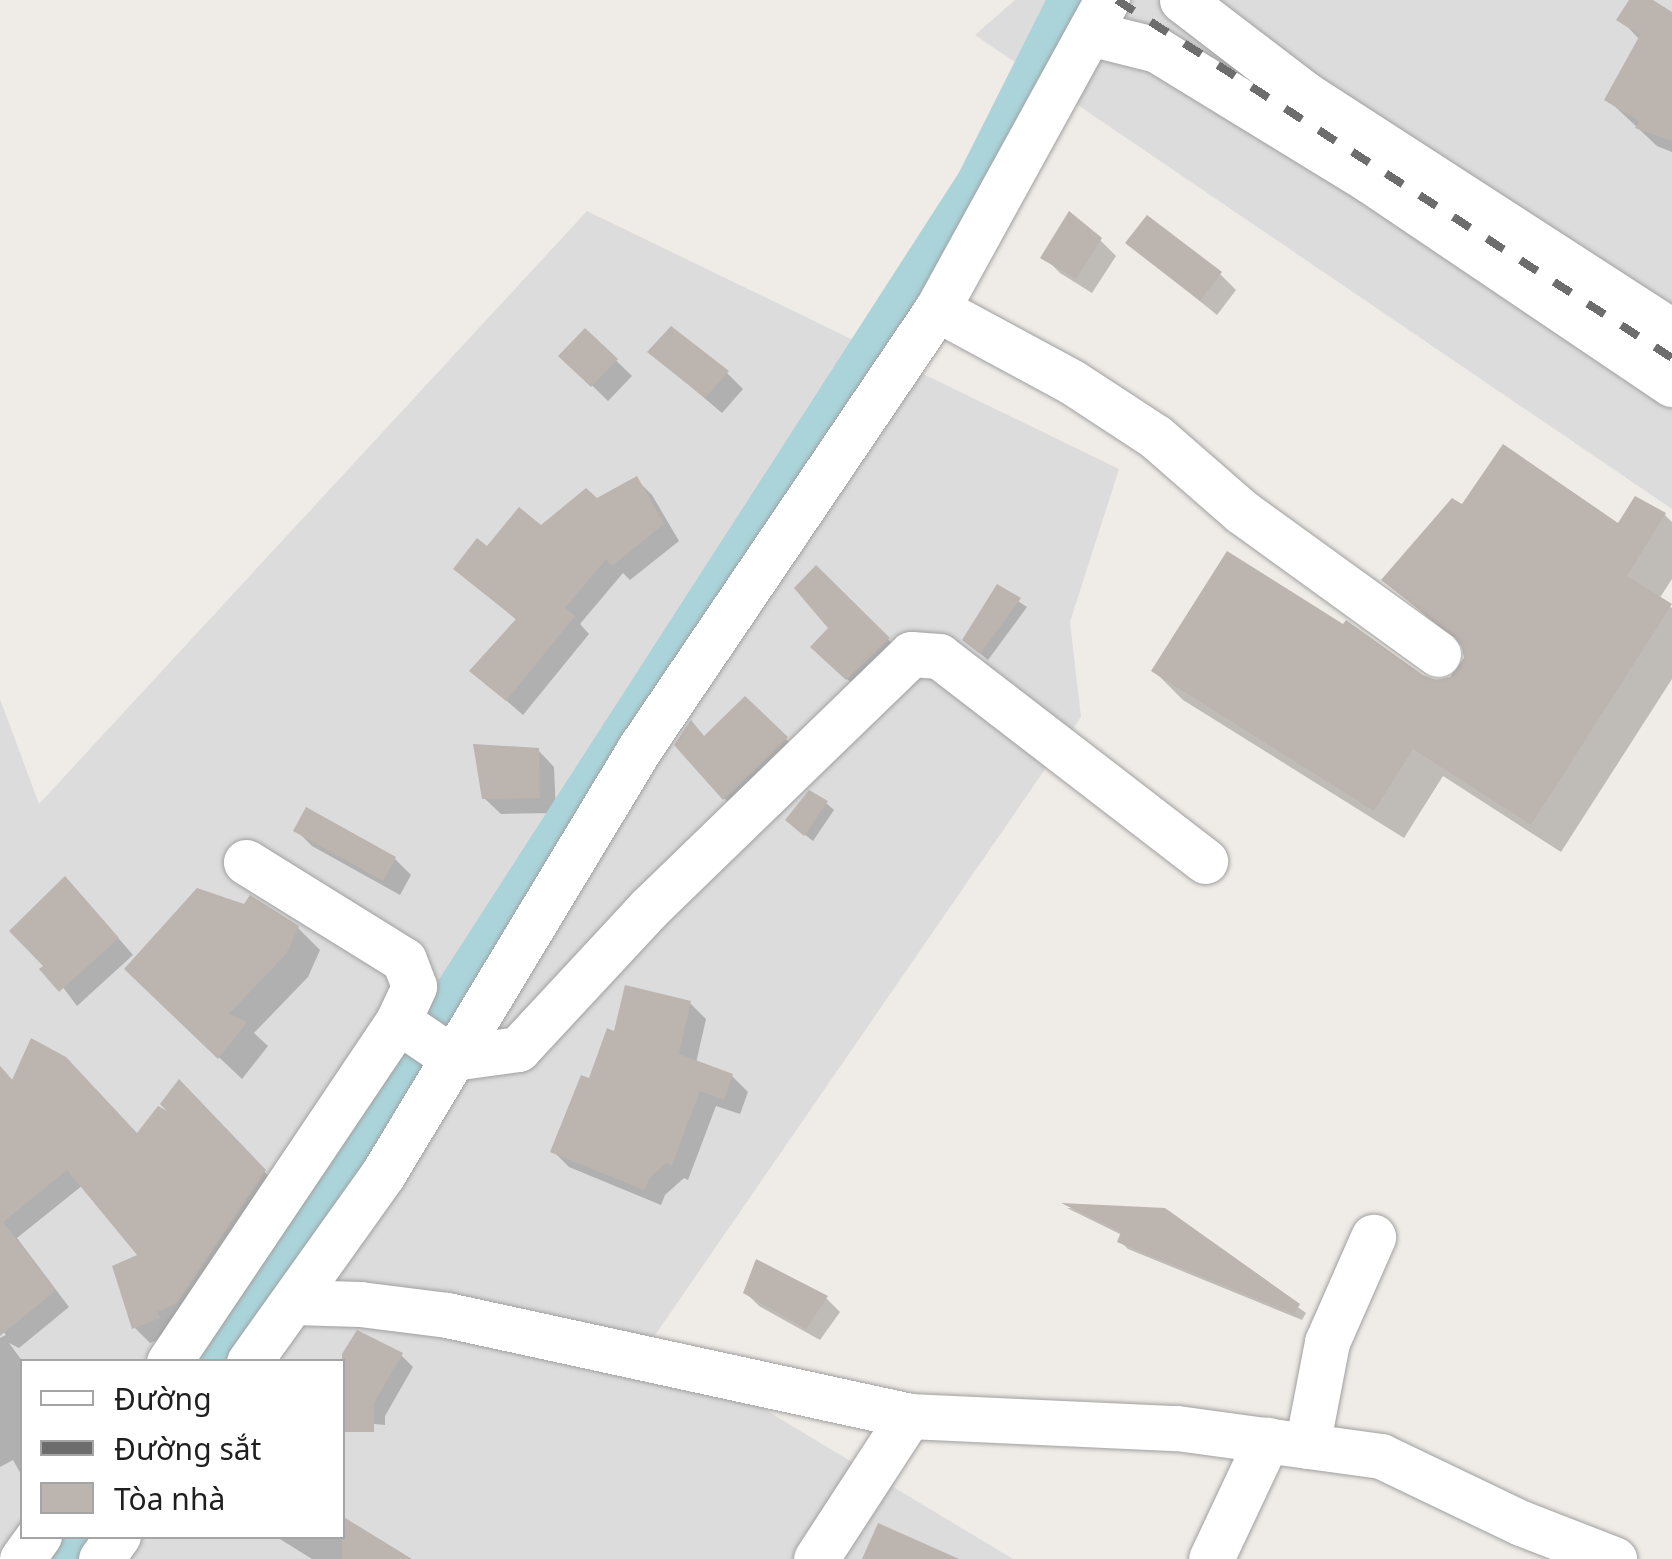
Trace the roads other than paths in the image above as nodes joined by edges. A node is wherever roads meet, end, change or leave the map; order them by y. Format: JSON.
{"nodes":[{"id":1,"x":1182,"y":0,"type":"edge"},
{"id":2,"x":1098,"y":17,"type":"edge"},
{"id":3,"x":937,"y":309,"type":"junction"},
{"id":4,"x":1672,"y":331,"type":"edge"},
{"id":5,"x":1672,"y":384,"type":"edge"},
{"id":6,"x":1438,"y":654,"type":"dead end"},
{"id":7,"x":1206,"y":861,"type":"dead end"},
{"id":8,"x":246,"y":862,"type":"dead end"},
{"id":9,"x":424,"y":1038,"type":"junction"},
{"id":10,"x":1373,"y":1237,"type":"dead end"},
{"id":11,"x":294,"y":1302,"type":"junction"},
{"id":12,"x":170,"y":1359,"type":"edge"},
{"id":13,"x":251,"y":1359,"type":"edge"},
{"id":14,"x":909,"y":1416,"type":"junction"},
{"id":15,"x":1287,"y":1443,"type":"junction"},
{"id":16,"x":816,"y":1559,"type":"edge"},
{"id":17,"x":1211,"y":1559,"type":"edge"},
{"id":18,"x":1614,"y":1559,"type":"edge"}],
"edges":[{"from":1,"to":4,"type":"street"},
{"from":2,"to":3,"type":"street"},
{"from":2,"to":5,"type":"street"},
{"from":3,"to":6,"type":"street"},
{"from":3,"to":9,"type":"street"},
{"from":7,"to":9,"type":"street"},
{"from":8,"to":9,"type":"street"},
{"from":9,"to":11,"type":"street"},
{"from":9,"to":12,"type":"street"},
{"from":10,"to":15,"type":"street"},
{"from":11,"to":13,"type":"street"},
{"from":11,"to":14,"type":"street"},
{"from":14,"to":15,"type":"street"},
{"from":14,"to":16,"type":"street"},
{"from":15,"to":17,"type":"street"},
{"from":15,"to":18,"type":"street"}]}
